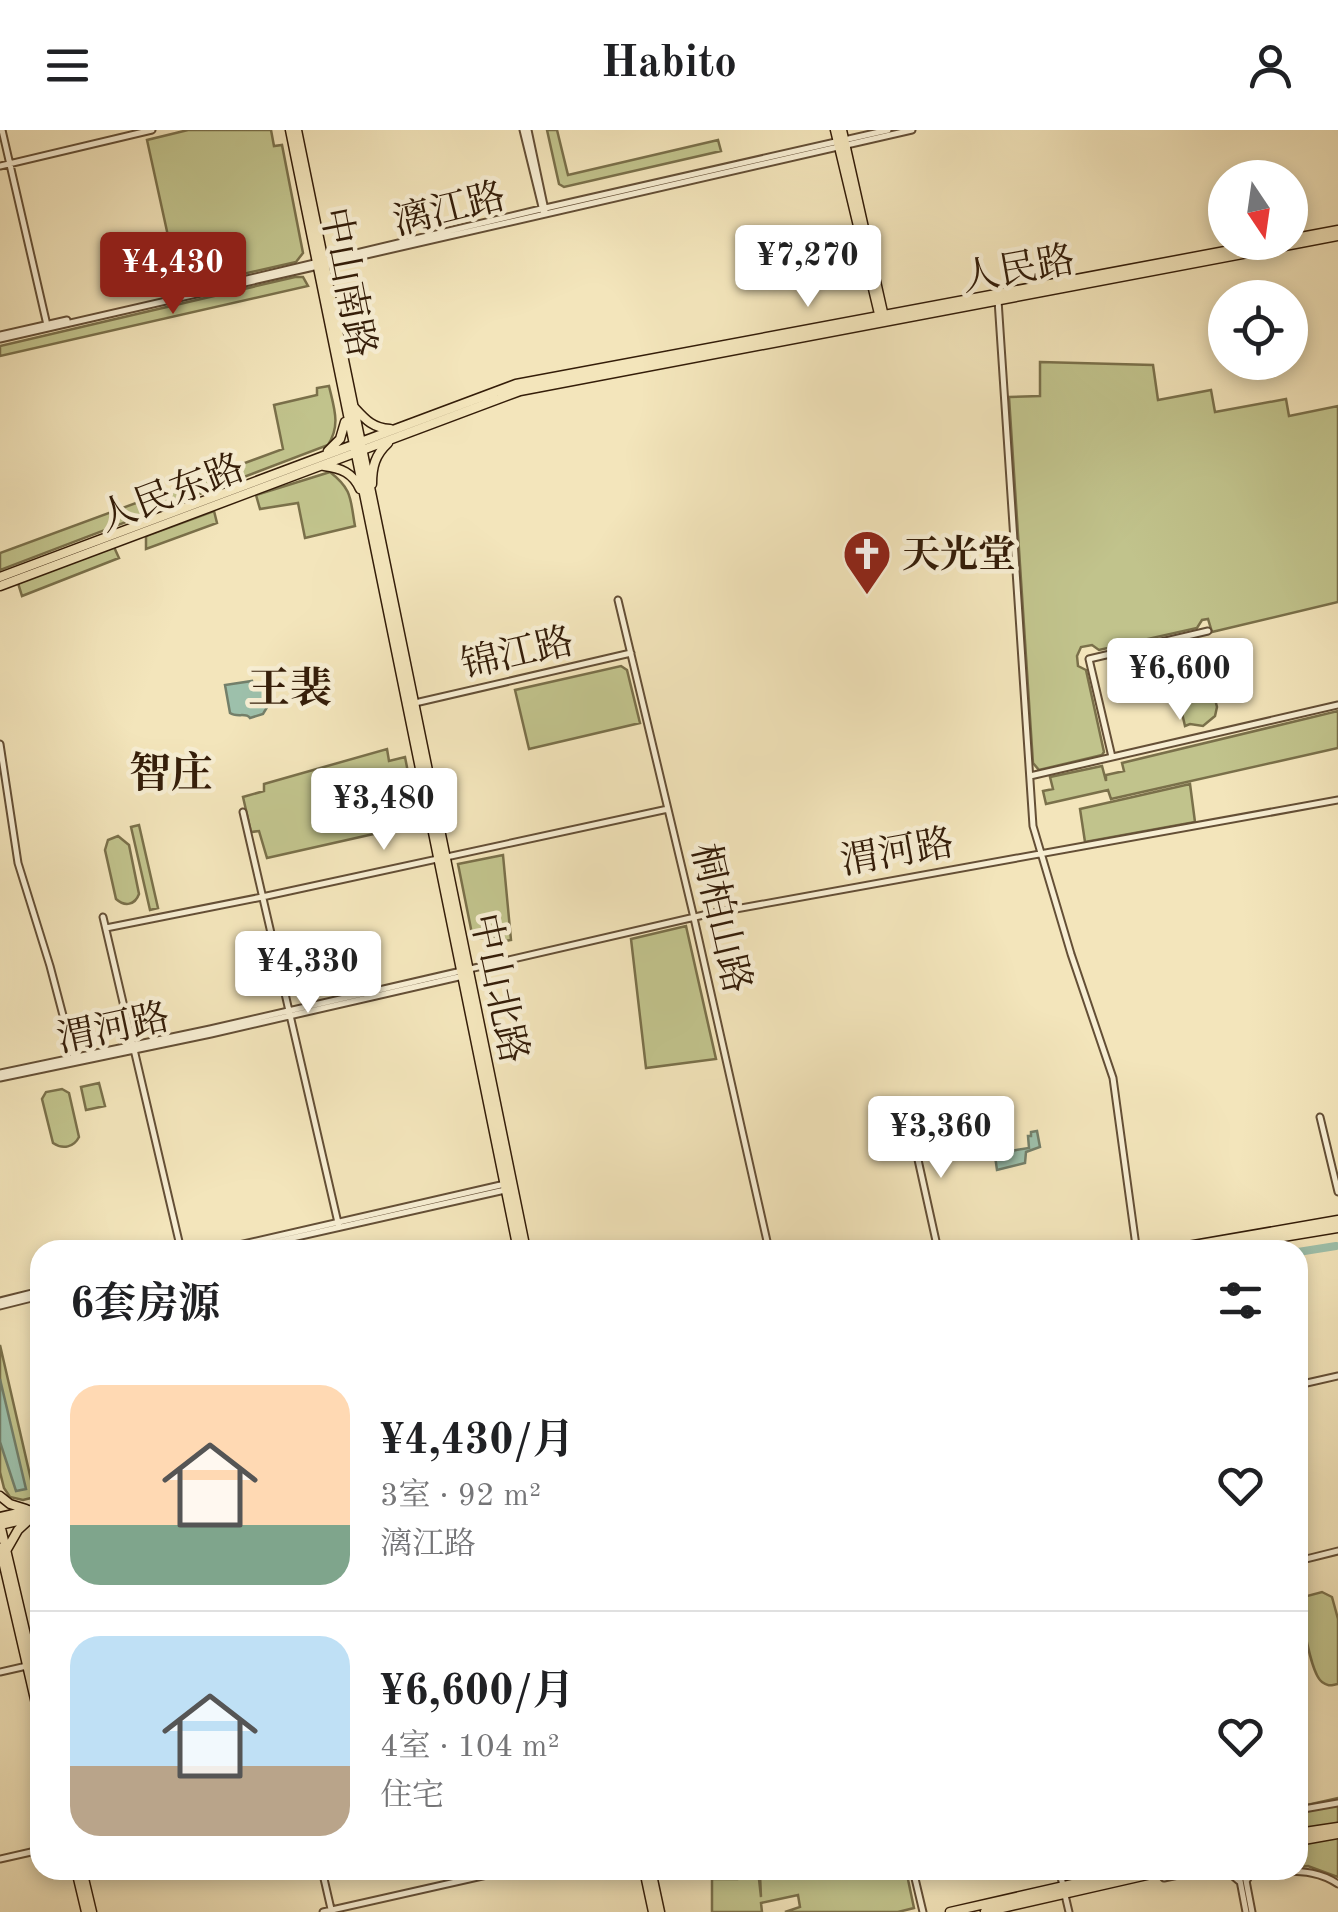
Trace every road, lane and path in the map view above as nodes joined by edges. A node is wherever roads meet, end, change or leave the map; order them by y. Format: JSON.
{"nodes":[{"id":1,"x":2,"y":130,"type":"edge"},
{"id":2,"x":152,"y":130,"type":"edge"},
{"id":3,"x":294,"y":130,"type":"edge"},
{"id":4,"x":525,"y":130,"type":"edge"},
{"id":5,"x":888,"y":130,"type":"edge"},
{"id":6,"x":912,"y":130,"type":"edge"},
{"id":7,"x":141,"y":131,"type":"edge"},
{"id":8,"x":840,"y":139,"type":"edge"},
{"id":9,"x":10,"y":163,"type":"junction"},
{"id":10,"x":0,"y":166,"type":"edge"},
{"id":11,"x":544,"y":210,"type":"junction"},
{"id":12,"x":1338,"y":233,"type":"edge"},
{"id":13,"x":1308,"y":237,"type":"edge"},
{"id":14,"x":1208,"y":255,"type":"edge"},
{"id":15,"x":321,"y":265,"type":"junction"},
{"id":16,"x":998,"y":296,"type":"junction"},
{"id":17,"x":882,"y":317,"type":"junction"},
{"id":18,"x":47,"y":326,"type":"junction"},
{"id":19,"x":0,"y":337,"type":"edge"},
{"id":20,"x":349,"y":406,"type":"junction"},
{"id":21,"x":396,"y":433,"type":"junction"},
{"id":22,"x":357,"y":448,"type":"junction"},
{"id":23,"x":319,"y":462,"type":"junction"},
{"id":24,"x":368,"y":498,"type":"junction"},
{"id":25,"x":0,"y":577,"type":"edge"},
{"id":26,"x":0,"y":586,"type":"edge"},
{"id":27,"x":618,"y":600,"type":"dead end"},
{"id":28,"x":1208,"y":631,"type":"dead end"},
{"id":29,"x":631,"y":654,"type":"junction"},
{"id":30,"x":415,"y":703,"type":"junction"},
{"id":31,"x":1338,"y":705,"type":"edge"},
{"id":32,"x":0,"y":744,"type":"edge"},
{"id":33,"x":1112,"y":757,"type":"junction"},
{"id":34,"x":1030,"y":776,"type":"junction"},
{"id":35,"x":1338,"y":800,"type":"edge"},
{"id":36,"x":668,"y":809,"type":"junction"},
{"id":37,"x":242,"y":812,"type":"dead end"},
{"id":38,"x":1041,"y":853,"type":"junction"},
{"id":39,"x":442,"y":858,"type":"junction"},
{"id":40,"x":262,"y":897,"type":"junction"},
{"id":41,"x":104,"y":916,"type":"dead end"},
{"id":42,"x":694,"y":918,"type":"junction"},
{"id":43,"x":106,"y":928,"type":"junction"},
{"id":44,"x":464,"y":973,"type":"junction"},
{"id":45,"x":289,"y":1013,"type":"junction"},
{"id":46,"x":133,"y":1048,"type":"junction"},
{"id":47,"x":75,"y":1062,"type":"junction"},
{"id":48,"x":0,"y":1076,"type":"edge"},
{"id":49,"x":1320,"y":1117,"type":"dead end"},
{"id":50,"x":909,"y":1120,"type":"dead end"},
{"id":51,"x":509,"y":1186,"type":"junction"},
{"id":52,"x":1338,"y":1192,"type":"edge"},
{"id":53,"x":1338,"y":1220,"type":"edge"},
{"id":54,"x":338,"y":1225,"type":"junction"},
{"id":55,"x":1338,"y":1228,"type":"edge"},
{"id":56,"x":179,"y":1240,"type":"edge"},
{"id":57,"x":265,"y":1240,"type":"edge"},
{"id":58,"x":279,"y":1240,"type":"edge"},
{"id":59,"x":520,"y":1240,"type":"edge"},
{"id":60,"x":767,"y":1240,"type":"edge"},
{"id":61,"x":936,"y":1240,"type":"edge"},
{"id":62,"x":1135,"y":1240,"type":"edge"},
{"id":63,"x":1223,"y":1240,"type":"edge"},
{"id":64,"x":1265,"y":1240,"type":"edge"},
{"id":65,"x":30,"y":1296,"type":"edge"},
{"id":66,"x":0,"y":1303,"type":"edge"},
{"id":67,"x":1338,"y":1376,"type":"edge"},
{"id":68,"x":1308,"y":1383,"type":"edge"},
{"id":69,"x":0,"y":1496,"type":"edge"},
{"id":70,"x":30,"y":1511,"type":"edge"},
{"id":71,"x":30,"y":1515,"type":"edge"},
{"id":72,"x":30,"y":1519,"type":"edge"},
{"id":73,"x":0,"y":1523,"type":"edge"},
{"id":74,"x":2,"y":1550,"type":"edge"},
{"id":75,"x":1338,"y":1551,"type":"edge"},
{"id":76,"x":1308,"y":1558,"type":"edge"},
{"id":77,"x":30,"y":1653,"type":"edge"},
{"id":78,"x":30,"y":1665,"type":"edge"},
{"id":79,"x":0,"y":1672,"type":"edge"},
{"id":80,"x":1338,"y":1803,"type":"edge"},
{"id":81,"x":1308,"y":1808,"type":"edge"},
{"id":82,"x":1338,"y":1830,"type":"edge"},
{"id":83,"x":1308,"y":1835,"type":"edge"},
{"id":84,"x":30,"y":1852,"type":"edge"},
{"id":85,"x":0,"y":1860,"type":"edge"},
{"id":86,"x":1308,"y":1873,"type":"edge"},
{"id":87,"x":81,"y":1880,"type":"edge"},
{"id":88,"x":324,"y":1880,"type":"edge"},
{"id":89,"x":464,"y":1880,"type":"edge"},
{"id":90,"x":650,"y":1880,"type":"edge"},
{"id":91,"x":915,"y":1880,"type":"edge"},
{"id":92,"x":1062,"y":1880,"type":"edge"},
{"id":93,"x":1099,"y":1880,"type":"edge"},
{"id":94,"x":1117,"y":1880,"type":"edge"},
{"id":95,"x":459,"y":1881,"type":"joint"},
{"id":96,"x":1244,"y":1881,"type":"edge"},
{"id":97,"x":1338,"y":1884,"type":"edge"},
{"id":98,"x":1064,"y":1890,"type":"junction"},
{"id":99,"x":332,"y":1911,"type":"edge"},
{"id":100,"x":89,"y":1912,"type":"edge"},
{"id":101,"x":323,"y":1912,"type":"edge"},
{"id":102,"x":657,"y":1912,"type":"edge"},
{"id":103,"x":923,"y":1912,"type":"edge"},
{"id":104,"x":950,"y":1912,"type":"edge"},
{"id":105,"x":986,"y":1912,"type":"edge"},
{"id":106,"x":1069,"y":1912,"type":"edge"},
{"id":107,"x":1249,"y":1912,"type":"edge"}],
"edges":[{"from":1,"to":9,"type":"street"},
{"from":2,"to":7,"type":"street"},
{"from":3,"to":15,"type":"main road","name":"中山南路"},
{"from":4,"to":11,"type":"street"},
{"from":5,"to":8,"type":"street","name":"漓江路"},
{"from":6,"to":8,"type":"street","name":"漓江路"},
{"from":7,"to":9,"type":"street"},
{"from":8,"to":11,"type":"street","name":"漓江路"},
{"from":8,"to":17,"type":"main road"},
{"from":9,"to":10,"type":"street"},
{"from":9,"to":18,"type":"street"},
{"from":11,"to":15,"type":"street","name":"漓江路"},
{"from":12,"to":13,"type":"main road","name":"人民路"},
{"from":12,"to":16,"type":"main road","name":"人民路"},
{"from":14,"to":16,"type":"main road","name":"人民路"},
{"from":15,"to":18,"type":"street","name":"漓江路"},
{"from":15,"to":20,"type":"main road","name":"中山南路"},
{"from":16,"to":17,"type":"main road","name":"人民路"},
{"from":16,"to":34,"type":"street"},
{"from":17,"to":21,"type":"main road","name":"人民路"},
{"from":18,"to":19,"type":"street","name":"漓江路"},
{"from":20,"to":21,"type":"main road"},
{"from":20,"to":22,"type":"main road","name":"中山南路"},
{"from":20,"to":23,"type":"main road"},
{"from":21,"to":22,"type":"main road","name":"人民路"},
{"from":21,"to":24,"type":"main road"},
{"from":22,"to":23,"type":"main road","name":"人民东路"},
{"from":22,"to":24,"type":"main road","name":"中山北路"},
{"from":23,"to":24,"type":"main road"},
{"from":23,"to":25,"type":"main road","name":"人民东路"},
{"from":23,"to":26,"type":"main road","name":"人民东路"},
{"from":24,"to":30,"type":"main road","name":"中山北路"},
{"from":24,"to":39,"type":"main road","name":"中山北路"},
{"from":27,"to":29,"type":"street","name":"桐柏山路"},
{"from":28,"to":33,"type":"street"},
{"from":29,"to":30,"type":"street","name":"锦江路"},
{"from":29,"to":36,"type":"street","name":"桐柏山路"},
{"from":30,"to":39,"type":"main road","name":"中山北路"},
{"from":31,"to":33,"type":"street"},
{"from":32,"to":47,"type":"street"},
{"from":33,"to":34,"type":"street"},
{"from":34,"to":38,"type":"street"},
{"from":35,"to":38,"type":"street","name":"渭河路"},
{"from":36,"to":39,"type":"street"},
{"from":36,"to":42,"type":"street","name":"桐柏山路"},
{"from":37,"to":40,"type":"street"},
{"from":38,"to":42,"type":"street","name":"渭河路"},
{"from":38,"to":62,"type":"street"},
{"from":39,"to":40,"type":"street"},
{"from":39,"to":44,"type":"main road","name":"中山北路"},
{"from":40,"to":43,"type":"street"},
{"from":40,"to":45,"type":"street"},
{"from":41,"to":43,"type":"street"},
{"from":42,"to":44,"type":"street","name":"渭河路"},
{"from":42,"to":60,"type":"street","name":"桐柏山路"},
{"from":43,"to":46,"type":"street"},
{"from":44,"to":45,"type":"street","name":"渭河路"},
{"from":44,"to":51,"type":"main road","name":"中山北路"},
{"from":45,"to":46,"type":"street","name":"渭河路"},
{"from":45,"to":54,"type":"street"},
{"from":46,"to":47,"type":"street","name":"渭河路"},
{"from":46,"to":56,"type":"street"},
{"from":47,"to":48,"type":"street","name":"渭河路"},
{"from":49,"to":52,"type":"street"},
{"from":50,"to":61,"type":"street"},
{"from":51,"to":54,"type":"street"},
{"from":51,"to":59,"type":"main road","name":"中山北路"},
{"from":53,"to":63,"type":"main road"},
{"from":54,"to":57,"type":"street"},
{"from":54,"to":58,"type":"street"},
{"from":55,"to":64,"type":"main road"},
{"from":65,"to":66,"type":"street"},
{"from":67,"to":68,"type":"street"},
{"from":69,"to":70,"type":"main road"},
{"from":71,"to":73,"type":"main road"},
{"from":72,"to":74,"type":"main road"},
{"from":73,"to":74,"type":"main road"},
{"from":74,"to":77,"type":"main road"},
{"from":75,"to":76,"type":"street"},
{"from":78,"to":79,"type":"street"},
{"from":80,"to":81,"type":"street"},
{"from":82,"to":83,"type":"main road"},
{"from":84,"to":85,"type":"street"},
{"from":86,"to":97,"type":"street"},
{"from":87,"to":100,"type":"main road"},
{"from":88,"to":99,"type":"street"},
{"from":89,"to":95,"type":"street"},
{"from":90,"to":102,"type":"main road"},
{"from":91,"to":103,"type":"street"},
{"from":92,"to":98,"type":"street"},
{"from":93,"to":98,"type":"main road"},
{"from":94,"to":98,"type":"main road"},
{"from":95,"to":99,"type":"street"},
{"from":96,"to":107,"type":"street"},
{"from":98,"to":104,"type":"main road"},
{"from":98,"to":105,"type":"main road"},
{"from":98,"to":106,"type":"street"},
{"from":99,"to":101,"type":"street"}]}
